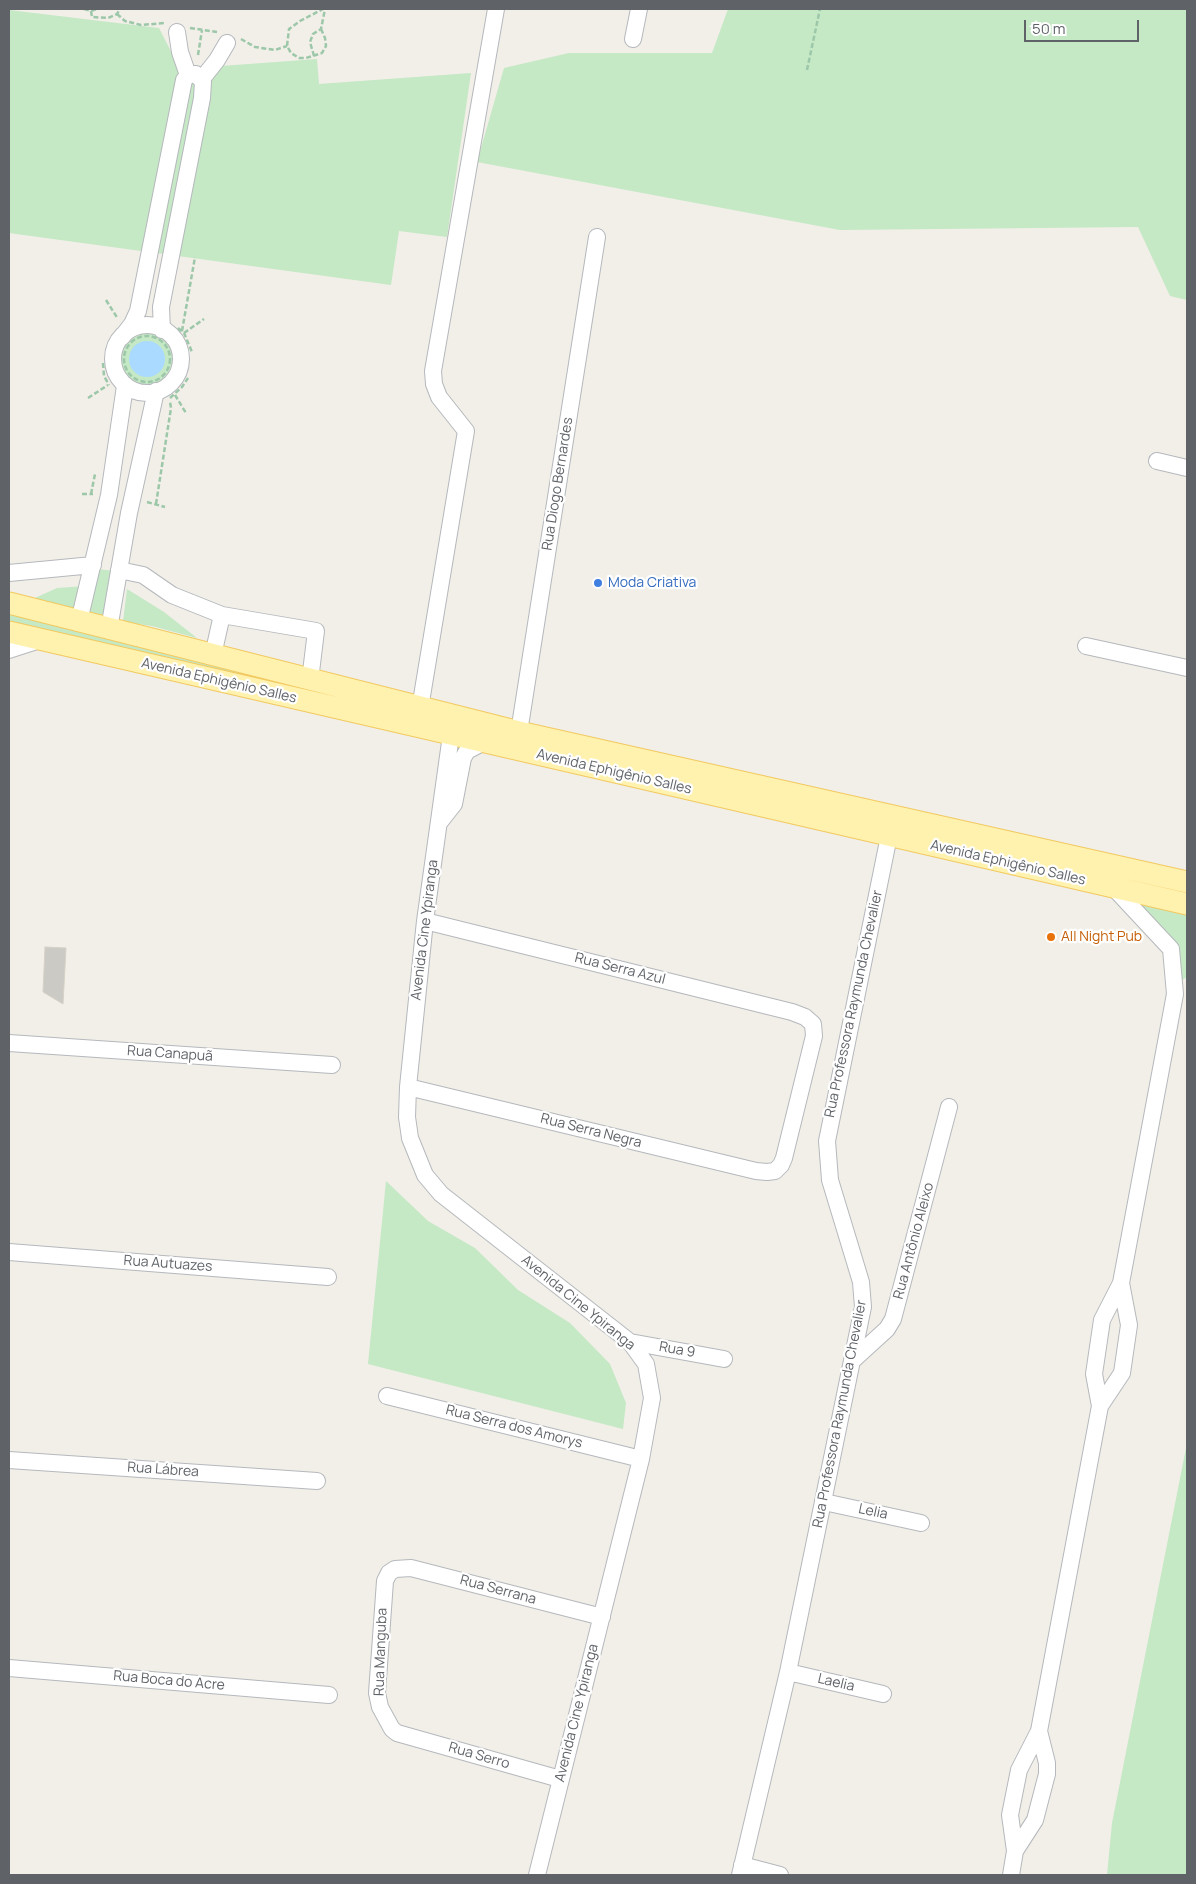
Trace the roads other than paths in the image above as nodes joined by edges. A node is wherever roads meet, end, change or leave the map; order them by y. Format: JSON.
{"nodes":[{"id":1,"x":496,"y":9,"type":"edge"},
{"id":2,"x":639,"y":9,"type":"edge"},
{"id":3,"x":178,"y":28,"type":"road end"},
{"id":4,"x":227,"y":37,"type":"road end"},
{"id":5,"x":633,"y":39,"type":"dead end"},
{"id":6,"x":195,"y":77,"type":"junction"},
{"id":7,"x":597,"y":237,"type":"dead end"},
{"id":8,"x":121,"y":329,"type":"junction"},
{"id":9,"x":162,"y":330,"type":"junction"},
{"id":10,"x":125,"y":386,"type":"junction"},
{"id":11,"x":160,"y":390,"type":"junction"},
{"id":12,"x":1157,"y":461,"type":"dead end"},
{"id":13,"x":1187,"y":468,"type":"edge"},
{"id":14,"x":93,"y":565,"type":"junction"},
{"id":15,"x":119,"y":570,"type":"junction"},
{"id":16,"x":9,"y":573,"type":"edge"},
{"id":17,"x":9,"y":603,"type":"edge"},
{"id":18,"x":222,"y":616,"type":"junction"},
{"id":19,"x":79,"y":621,"type":"junction"},
{"id":20,"x":109,"y":629,"type":"junction"},
{"id":21,"x":9,"y":632,"type":"edge"},
{"id":22,"x":40,"y":640,"type":"junction"},
{"id":23,"x":1086,"y":646,"type":"dead end"},
{"id":24,"x":9,"y":650,"type":"edge"},
{"id":25,"x":213,"y":655,"type":"junction"},
{"id":26,"x":1187,"y":668,"type":"edge"},
{"id":27,"x":310,"y":680,"type":"junction"},
{"id":28,"x":420,"y":708,"type":"junction"},
{"id":29,"x":519,"y":732,"type":"junction"},
{"id":30,"x":451,"y":735,"type":"junction"},
{"id":31,"x":484,"y":742,"type":"junction"},
{"id":32,"x":438,"y":823,"type":"junction"},
{"id":33,"x":889,"y":836,"type":"junction"},
{"id":34,"x":1187,"y":882,"type":"edge"},
{"id":35,"x":1114,"y":888,"type":"junction"},
{"id":36,"x":1187,"y":904,"type":"edge"},
{"id":37,"x":425,"y":921,"type":"junction"},
{"id":38,"x":1181,"y":990,"type":"edge"},
{"id":39,"x":9,"y":1043,"type":"edge"},
{"id":40,"x":332,"y":1065,"type":"dead end"},
{"id":41,"x":408,"y":1087,"type":"junction"},
{"id":42,"x":949,"y":1107,"type":"dead end"},
{"id":43,"x":775,"y":1171,"type":"joint"},
{"id":44,"x":9,"y":1252,"type":"edge"},
{"id":45,"x":328,"y":1277,"type":"dead end"},
{"id":46,"x":1121,"y":1282,"type":"junction"},
{"id":47,"x":630,"y":1342,"type":"junction"},
{"id":48,"x":724,"y":1359,"type":"dead end"},
{"id":49,"x":853,"y":1360,"type":"junction"},
{"id":50,"x":387,"y":1396,"type":"dead end"},
{"id":51,"x":1100,"y":1406,"type":"junction"},
{"id":52,"x":641,"y":1459,"type":"junction"},
{"id":53,"x":9,"y":1460,"type":"edge"},
{"id":54,"x":317,"y":1481,"type":"dead end"},
{"id":55,"x":824,"y":1502,"type":"junction"},
{"id":56,"x":921,"y":1523,"type":"dead end"},
{"id":57,"x":395,"y":1569,"type":"joint"},
{"id":58,"x":602,"y":1617,"type":"junction"},
{"id":59,"x":9,"y":1668,"type":"edge"},
{"id":60,"x":788,"y":1672,"type":"junction"},
{"id":61,"x":329,"y":1694,"type":"dead end"},
{"id":62,"x":883,"y":1694,"type":"dead end"},
{"id":63,"x":1039,"y":1731,"type":"junction"},
{"id":64,"x":397,"y":1733,"type":"joint"},
{"id":65,"x":560,"y":1779,"type":"junction"},
{"id":66,"x":1015,"y":1851,"type":"junction"},
{"id":67,"x":741,"y":1870,"type":"edge"},
{"id":68,"x":537,"y":1875,"type":"edge"},
{"id":69,"x":780,"y":1875,"type":"edge"},
{"id":70,"x":1011,"y":1875,"type":"edge"}],
"edges":[{"from":1,"to":28,"type":"street"},
{"from":2,"to":5,"type":"street"},
{"from":3,"to":6,"type":"street"},
{"from":4,"to":6,"type":"street"},
{"from":6,"to":8,"type":"street"},
{"from":6,"to":9,"type":"street"},
{"from":7,"to":29,"type":"street","name":"Rua Diogo Bernardes"},
{"from":8,"to":9,"type":"street"},
{"from":8,"to":10,"type":"street"},
{"from":9,"to":11,"type":"street"},
{"from":10,"to":11,"type":"street"},
{"from":10,"to":14,"type":"street"},
{"from":11,"to":15,"type":"street"},
{"from":12,"to":13,"type":"street"},
{"from":14,"to":16,"type":"street"},
{"from":14,"to":19,"type":"street"},
{"from":15,"to":18,"type":"street"},
{"from":15,"to":20,"type":"street"},
{"from":17,"to":19,"type":"main road","name":"Avenida Ephigênio Salles"},
{"from":18,"to":25,"type":"street"},
{"from":18,"to":27,"type":"street"},
{"from":19,"to":20,"type":"main road","name":"Avenida Ephigênio Salles"},
{"from":20,"to":25,"type":"main road","name":"Avenida Ephigênio Salles"},
{"from":21,"to":22,"type":"main road","name":"Avenida Ephigênio Salles"},
{"from":22,"to":24,"type":"street"},
{"from":22,"to":30,"type":"main road","name":"Avenida Ephigênio Salles"},
{"from":23,"to":26,"type":"street"},
{"from":25,"to":27,"type":"main road","name":"Avenida Ephigênio Salles"},
{"from":27,"to":28,"type":"main road","name":"Avenida Ephigênio Salles"},
{"from":28,"to":29,"type":"main road","name":"Avenida Ephigênio Salles"},
{"from":29,"to":34,"type":"main road","name":"Avenida Ephigênio Salles"},
{"from":30,"to":31,"type":"main road","name":"Avenida Ephigênio Salles"},
{"from":30,"to":32,"type":"street","name":"Avenida Cine Ypiranga"},
{"from":31,"to":32,"type":"street"},
{"from":31,"to":33,"type":"main road","name":"Avenida Ephigênio Salles"},
{"from":32,"to":37,"type":"street","name":"Avenida Cine Ypiranga"},
{"from":33,"to":35,"type":"main road","name":"Avenida Ephigênio Salles"},
{"from":33,"to":49,"type":"street","name":"Rua Professora Raymunda Chevalier"},
{"from":35,"to":36,"type":"main road","name":"Avenida Ephigênio Salles"},
{"from":35,"to":38,"type":"street"},
{"from":37,"to":41,"type":"street","name":"Avenida Cine Ypiranga"},
{"from":37,"to":43,"type":"street","name":"Rua Serra Azul"},
{"from":38,"to":46,"type":"street"},
{"from":39,"to":40,"type":"street","name":"Rua Canapuã"},
{"from":41,"to":43,"type":"street","name":"Rua Serra Negra"},
{"from":41,"to":47,"type":"street","name":"Avenida Cine Ypiranga"},
{"from":42,"to":49,"type":"street","name":"Rua Antônio Aleixo"},
{"from":44,"to":45,"type":"street","name":"Rua Autuazes"},
{"from":46,"to":51,"type":"street"},
{"from":46,"to":51,"type":"street"},
{"from":47,"to":48,"type":"street","name":"Rua 9"},
{"from":47,"to":52,"type":"street","name":"Avenida Cine Ypiranga"},
{"from":49,"to":55,"type":"street","name":"Rua Professora Raymunda Chevalier"},
{"from":50,"to":52,"type":"street","name":"Rua Serra dos Amorys"},
{"from":51,"to":63,"type":"street"},
{"from":52,"to":58,"type":"street","name":"Avenida Cine Ypiranga"},
{"from":53,"to":54,"type":"street","name":"Rua Lábrea"},
{"from":55,"to":56,"type":"street","name":"Lelia"},
{"from":55,"to":60,"type":"street","name":"Rua Professora Raymunda Chevalier"},
{"from":57,"to":58,"type":"street","name":"Rua Serrana"},
{"from":57,"to":64,"type":"street","name":"Rua Manguba"},
{"from":58,"to":65,"type":"street","name":"Avenida Cine Ypiranga"},
{"from":59,"to":61,"type":"street","name":"Rua Boca do Acre"},
{"from":60,"to":62,"type":"street","name":"Laelia"},
{"from":60,"to":67,"type":"street","name":"Rua Professora Raymunda Chevalier"},
{"from":63,"to":66,"type":"street"},
{"from":63,"to":66,"type":"street"},
{"from":64,"to":65,"type":"street","name":"Rua Serro"},
{"from":65,"to":68,"type":"street","name":"Avenida Cine Ypiranga"},
{"from":66,"to":70,"type":"street"},
{"from":67,"to":69,"type":"street"}]}
